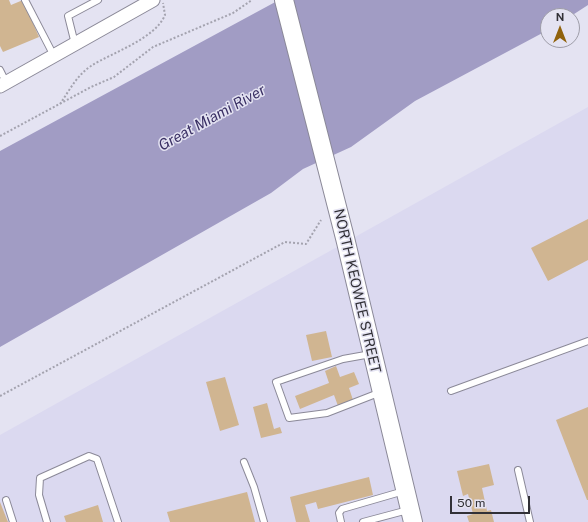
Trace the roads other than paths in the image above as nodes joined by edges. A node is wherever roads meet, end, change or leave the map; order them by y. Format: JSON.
{"nodes":[{"id":1,"x":25,"y":0,"type":"edge"},
{"id":2,"x":98,"y":0,"type":"edge"},
{"id":3,"x":154,"y":0,"type":"edge"},
{"id":4,"x":284,"y":0,"type":"edge"},
{"id":5,"x":75,"y":44,"type":"junction"},
{"id":6,"x":54,"y":56,"type":"junction"},
{"id":7,"x":0,"y":70,"type":"edge"},
{"id":8,"x":3,"y":84,"type":"edge"},
{"id":9,"x":588,"y":341,"type":"edge"},
{"id":10,"x":372,"y":354,"type":"junction"},
{"id":11,"x":381,"y":391,"type":"junction"},
{"id":12,"x":451,"y":391,"type":"dead end"},
{"id":13,"x":244,"y":462,"type":"dead end"},
{"id":14,"x":518,"y":470,"type":"dead end"},
{"id":15,"x":405,"y":491,"type":"junction"},
{"id":16,"x":6,"y":500,"type":"dead end"},
{"id":17,"x":411,"y":516,"type":"edge"},
{"id":18,"x":13,"y":522,"type":"edge"},
{"id":19,"x":47,"y":522,"type":"edge"},
{"id":20,"x":118,"y":522,"type":"edge"},
{"id":21,"x":264,"y":522,"type":"edge"},
{"id":22,"x":341,"y":522,"type":"edge"},
{"id":23,"x":363,"y":522,"type":"edge"},
{"id":24,"x":530,"y":522,"type":"edge"}],
"edges":[{"from":1,"to":6,"type":"lane"},
{"from":2,"to":5,"type":"lane"},
{"from":3,"to":5,"type":"street"},
{"from":4,"to":10,"type":"main road","name":"NORTH KEOWEE STREET"},
{"from":5,"to":6,"type":"street"},
{"from":6,"to":8,"type":"street"},
{"from":7,"to":8,"type":"lane"},
{"from":9,"to":12,"type":"lane"},
{"from":10,"to":11,"type":"main road","name":"NORTH KEOWEE STREET"},
{"from":10,"to":11,"type":"lane"},
{"from":11,"to":15,"type":"main road","name":"NORTH KEOWEE STREET"},
{"from":13,"to":21,"type":"lane"},
{"from":14,"to":24,"type":"lane"},
{"from":15,"to":17,"type":"main road","name":"NORTH KEOWEE STREET"},
{"from":15,"to":22,"type":"lane"},
{"from":16,"to":18,"type":"lane"},
{"from":17,"to":23,"type":"lane"},
{"from":19,"to":20,"type":"lane"}]}
